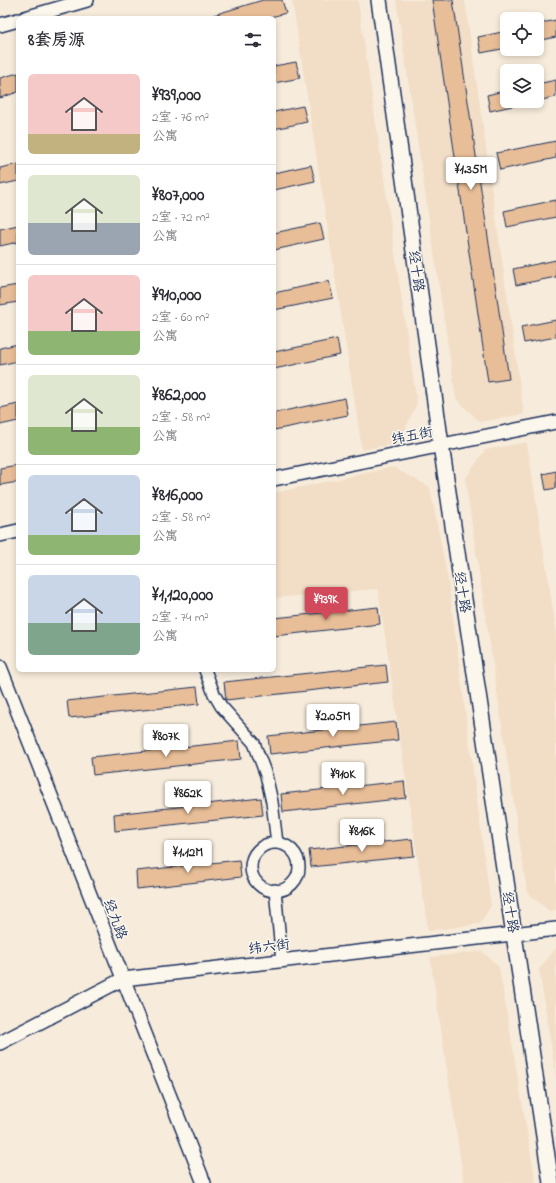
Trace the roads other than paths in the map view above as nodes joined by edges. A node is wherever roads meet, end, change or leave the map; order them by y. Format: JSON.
{"nodes":[{"id":1,"x":87,"y":0,"type":"edge"},
{"id":2,"x":379,"y":0,"type":"edge"},
{"id":3,"x":47,"y":15,"type":"edge"},
{"id":4,"x":16,"y":21,"type":"edge"},
{"id":5,"x":0,"y":25,"type":"edge"},
{"id":6,"x":556,"y":422,"type":"edge"},
{"id":7,"x":441,"y":445,"type":"junction"},
{"id":8,"x":276,"y":479,"type":"edge"},
{"id":9,"x":16,"y":531,"type":"edge"},
{"id":10,"x":0,"y":535,"type":"edge"},
{"id":11,"x":0,"y":667,"type":"edge"},
{"id":12,"x":205,"y":672,"type":"edge"},
{"id":13,"x":277,"y":843,"type":"junction"},
{"id":14,"x":276,"y":890,"type":"junction"},
{"id":15,"x":556,"y":929,"type":"edge"},
{"id":16,"x":514,"y":934,"type":"junction"},
{"id":17,"x":282,"y":961,"type":"junction"},
{"id":18,"x":123,"y":979,"type":"junction"},
{"id":19,"x":0,"y":1043,"type":"edge"},
{"id":20,"x":204,"y":1183,"type":"edge"},
{"id":21,"x":551,"y":1183,"type":"edge"}],
"edges":[{"from":1,"to":3,"type":"street"},
{"from":2,"to":7,"type":"main road","name":"经十路"},
{"from":4,"to":5,"type":"street"},
{"from":6,"to":7,"type":"street","name":"纬五街"},
{"from":7,"to":8,"type":"street","name":"纬五街"},
{"from":7,"to":16,"type":"main road","name":"经十路"},
{"from":9,"to":10,"type":"street"},
{"from":11,"to":18,"type":"street","name":"经九路"},
{"from":12,"to":13,"type":"street"},
{"from":13,"to":14,"type":"street"},
{"from":13,"to":14,"type":"street"},
{"from":14,"to":17,"type":"street"},
{"from":15,"to":16,"type":"street","name":"纬六街"},
{"from":16,"to":17,"type":"street","name":"纬六街"},
{"from":16,"to":21,"type":"main road","name":"经十路"},
{"from":17,"to":18,"type":"street","name":"纬六街"},
{"from":18,"to":19,"type":"street","name":"纬六街"},
{"from":18,"to":20,"type":"street","name":"经九路"}]}
